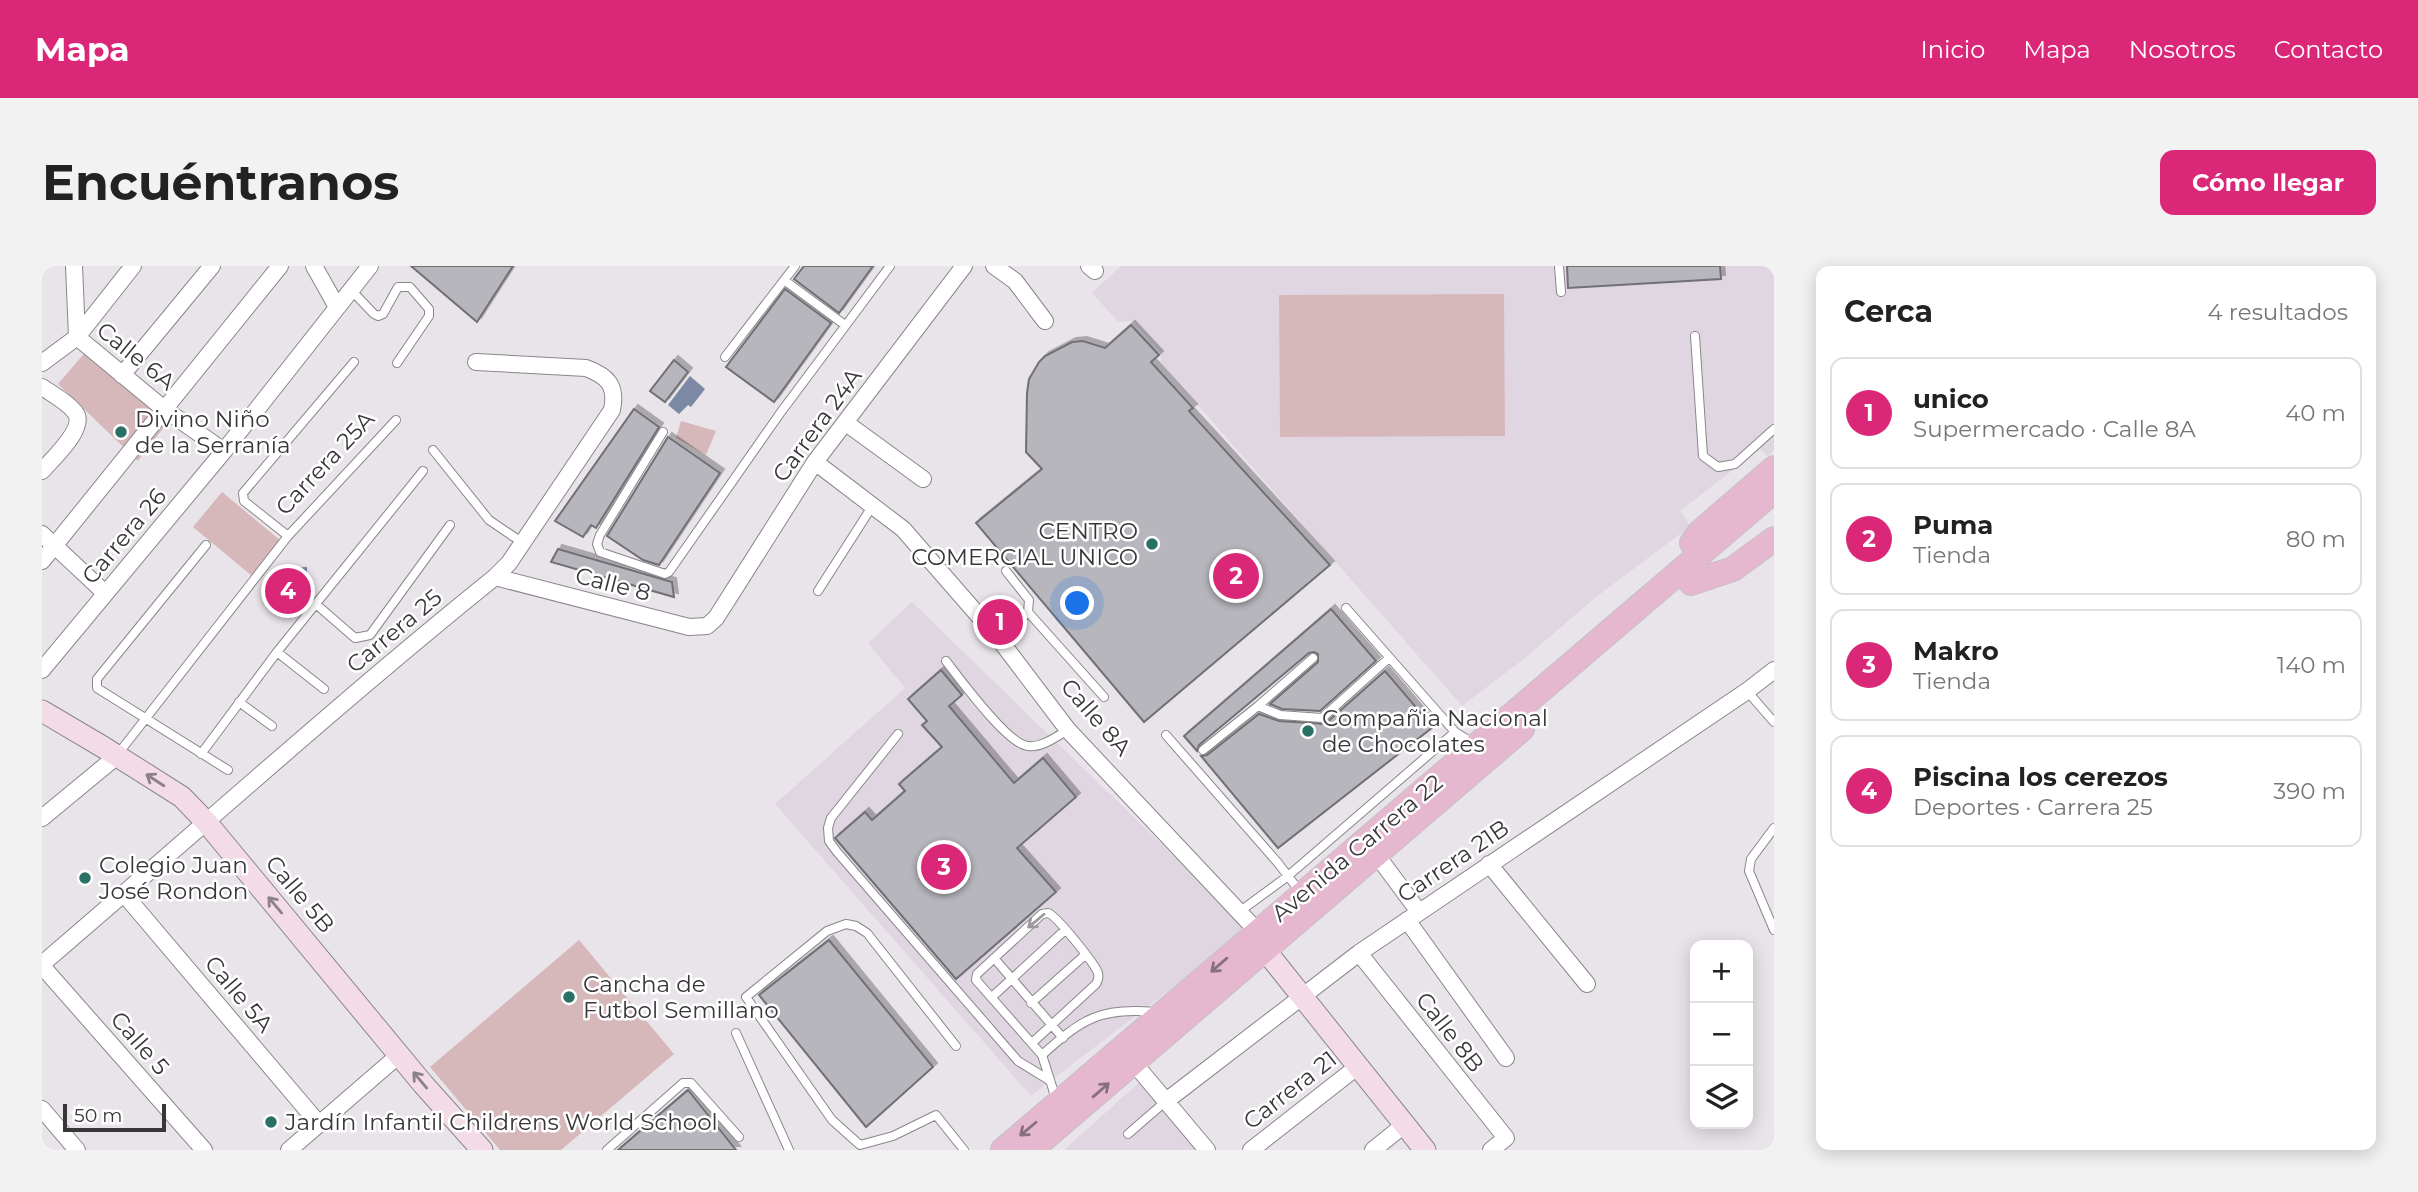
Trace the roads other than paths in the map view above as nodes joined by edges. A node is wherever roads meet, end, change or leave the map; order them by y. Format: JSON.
{"nodes":[{"id":1,"x":75,"y":266,"type":"edge"},
{"id":2,"x":133,"y":266,"type":"edge"},
{"id":3,"x":212,"y":266,"type":"edge"},
{"id":4,"x":280,"y":266,"type":"edge"},
{"id":5,"x":314,"y":266,"type":"edge"},
{"id":6,"x":370,"y":266,"type":"edge"},
{"id":7,"x":795,"y":266,"type":"edge"},
{"id":8,"x":890,"y":266,"type":"edge"},
{"id":9,"x":964,"y":266,"type":"edge"},
{"id":10,"x":994,"y":266,"type":"edge"},
{"id":11,"x":1559,"y":266,"type":"edge"},
{"id":12,"x":123,"y":273,"type":"edge"},
{"id":13,"x":784,"y":280,"type":"junction"},
{"id":14,"x":351,"y":290,"type":"junction"},
{"id":15,"x":1561,"y":292,"type":"dead end"},
{"id":16,"x":337,"y":307,"type":"junction"},
{"id":17,"x":1045,"y":321,"type":"dead end"},
{"id":18,"x":845,"y":325,"type":"junction"},
{"id":19,"x":1695,"y":336,"type":"dead end"},
{"id":20,"x":77,"y":337,"type":"junction"},
{"id":21,"x":725,"y":357,"type":"dead end"},
{"id":22,"x":354,"y":362,"type":"dead end"},
{"id":23,"x":476,"y":362,"type":"dead end"},
{"id":24,"x":42,"y":363,"type":"edge"},
{"id":25,"x":397,"y":363,"type":"dead end"},
{"id":26,"x":122,"y":375,"type":"junction"},
{"id":27,"x":42,"y":387,"type":"edge"},
{"id":28,"x":164,"y":409,"type":"junction"},
{"id":29,"x":396,"y":420,"type":"dead end"},
{"id":30,"x":846,"y":423,"type":"junction"},
{"id":31,"x":1774,"y":429,"type":"edge"},
{"id":32,"x":663,"y":432,"type":"dead end"},
{"id":33,"x":433,"y":450,"type":"dead end"},
{"id":34,"x":224,"y":451,"type":"junction"},
{"id":35,"x":815,"y":462,"type":"junction"},
{"id":36,"x":44,"y":464,"type":"edge"},
{"id":37,"x":1774,"y":468,"type":"edge"},
{"id":38,"x":423,"y":471,"type":"dead end"},
{"id":39,"x":923,"y":479,"type":"dead end"},
{"id":40,"x":1774,"y":491,"type":"edge"},
{"id":41,"x":873,"y":505,"type":"junction"},
{"id":42,"x":1774,"y":513,"type":"edge"},
{"id":43,"x":450,"y":525,"type":"dead end"},
{"id":44,"x":288,"y":536,"type":"junction"},
{"id":45,"x":1774,"y":539,"type":"edge"},
{"id":46,"x":48,"y":540,"type":"edge"},
{"id":47,"x":523,"y":544,"type":"junction"},
{"id":48,"x":206,"y":545,"type":"dead end"},
{"id":49,"x":42,"y":561,"type":"edge"},
{"id":50,"x":1006,"y":571,"type":"dead end"},
{"id":51,"x":495,"y":577,"type":"junction"},
{"id":52,"x":1683,"y":580,"type":"junction"},
{"id":53,"x":818,"y":591,"type":"dead end"},
{"id":54,"x":105,"y":593,"type":"junction"},
{"id":55,"x":317,"y":605,"type":"junction"},
{"id":56,"x":1346,"y":608,"type":"dead end"},
{"id":57,"x":1028,"y":612,"type":"junction"},
{"id":58,"x":716,"y":618,"type":"joint"},
{"id":59,"x":999,"y":639,"type":"junction"},
{"id":60,"x":277,"y":652,"type":"junction"},
{"id":61,"x":1313,"y":658,"type":"dead end"},
{"id":62,"x":1389,"y":658,"type":"junction"},
{"id":63,"x":946,"y":661,"type":"dead end"},
{"id":64,"x":42,"y":670,"type":"edge"},
{"id":65,"x":1774,"y":670,"type":"edge"},
{"id":66,"x":324,"y":689,"type":"dead end"},
{"id":67,"x":1747,"y":691,"type":"junction"},
{"id":68,"x":1104,"y":697,"type":"dead end"},
{"id":69,"x":239,"y":702,"type":"junction"},
{"id":70,"x":1258,"y":706,"type":"junction"},
{"id":71,"x":42,"y":711,"type":"edge"},
{"id":72,"x":145,"y":720,"type":"junction"},
{"id":73,"x":1774,"y":722,"type":"edge"},
{"id":74,"x":272,"y":726,"type":"dead end"},
{"id":75,"x":1068,"y":730,"type":"junction"},
{"id":76,"x":1455,"y":732,"type":"junction"},
{"id":77,"x":898,"y":734,"type":"dead end"},
{"id":78,"x":1166,"y":735,"type":"dead end"},
{"id":79,"x":1476,"y":745,"type":"junction"},
{"id":80,"x":1203,"y":750,"type":"dead end"},
{"id":81,"x":201,"y":754,"type":"junction"},
{"id":82,"x":117,"y":756,"type":"junction"},
{"id":83,"x":228,"y":770,"type":"dead end"},
{"id":84,"x":42,"y":818,"type":"edge"},
{"id":85,"x":207,"y":823,"type":"junction"},
{"id":86,"x":1774,"y":828,"type":"edge"},
{"id":87,"x":1361,"y":841,"type":"junction"},
{"id":88,"x":1489,"y":864,"type":"junction"},
{"id":89,"x":1295,"y":885,"type":"junction"},
{"id":90,"x":124,"y":894,"type":"junction"},
{"id":91,"x":1239,"y":912,"type":"junction"},
{"id":92,"x":1413,"y":916,"type":"junction"},
{"id":93,"x":1065,"y":930,"type":"junction"},
{"id":94,"x":1774,"y":930,"type":"edge"},
{"id":95,"x":1261,"y":941,"type":"junction"},
{"id":96,"x":1359,"y":953,"type":"junction"},
{"id":97,"x":1085,"y":955,"type":"junction"},
{"id":98,"x":994,"y":958,"type":"junction"},
{"id":99,"x":42,"y":965,"type":"edge"},
{"id":100,"x":1011,"y":980,"type":"junction"},
{"id":101,"x":1587,"y":984,"type":"dead end"},
{"id":102,"x":1301,"y":996,"type":"junction"},
{"id":103,"x":992,"y":997,"type":"junction"},
{"id":104,"x":1031,"y":1003,"type":"junction"},
{"id":105,"x":1163,"y":1013,"type":"junction"},
{"id":106,"x":1052,"y":1026,"type":"junction"},
{"id":107,"x":736,"y":1033,"type":"dead end"},
{"id":108,"x":1063,"y":1038,"type":"junction"},
{"id":109,"x":1032,"y":1042,"type":"junction"},
{"id":110,"x":956,"y":1046,"type":"dead end"},
{"id":111,"x":399,"y":1055,"type":"junction"},
{"id":112,"x":1042,"y":1055,"type":"junction"},
{"id":113,"x":1506,"y":1058,"type":"dead end"},
{"id":114,"x":1133,"y":1062,"type":"junction"},
{"id":115,"x":1357,"y":1066,"type":"junction"},
{"id":116,"x":1054,"y":1091,"type":"junction"},
{"id":117,"x":1166,"y":1101,"type":"junction"},
{"id":118,"x":42,"y":1109,"type":"edge"},
{"id":119,"x":319,"y":1124,"type":"junction"},
{"id":120,"x":1404,"y":1125,"type":"junction"},
{"id":121,"x":1128,"y":1134,"type":"dead end"},
{"id":122,"x":739,"y":1137,"type":"dead end"},
{"id":123,"x":77,"y":1150,"type":"edge"},
{"id":124,"x":204,"y":1150,"type":"edge"},
{"id":125,"x":289,"y":1150,"type":"edge"},
{"id":126,"x":482,"y":1150,"type":"edge"},
{"id":127,"x":607,"y":1150,"type":"edge"},
{"id":128,"x":789,"y":1150,"type":"edge"},
{"id":129,"x":964,"y":1150,"type":"edge"},
{"id":130,"x":1003,"y":1150,"type":"edge"},
{"id":131,"x":1031,"y":1150,"type":"edge"},
{"id":132,"x":1207,"y":1150,"type":"edge"},
{"id":133,"x":1251,"y":1150,"type":"edge"},
{"id":134,"x":1373,"y":1150,"type":"edge"},
{"id":135,"x":1424,"y":1150,"type":"edge"},
{"id":136,"x":1491,"y":1150,"type":"edge"}],
"edges":[{"from":1,"to":20,"type":"street","name":"Calle 6A"},
{"from":2,"to":12,"type":"street"},
{"from":3,"to":26,"type":"street"},
{"from":4,"to":28,"type":"street"},
{"from":5,"to":16,"type":"street"},
{"from":6,"to":14,"type":"street","name":"Carrera 26"},
{"from":7,"to":13,"type":"lane"},
{"from":8,"to":18,"type":"lane"},
{"from":9,"to":30,"type":"street","name":"Carrera 24A"},
{"from":10,"to":17,"type":"street"},
{"from":11,"to":15,"type":"lane"},
{"from":12,"to":20,"type":"street"},
{"from":13,"to":18,"type":"lane"},
{"from":13,"to":21,"type":"lane"},
{"from":14,"to":16,"type":"street","name":"Carrera 26"},
{"from":14,"to":25,"type":"lane"},
{"from":16,"to":34,"type":"street","name":"Carrera 26"},
{"from":18,"to":32,"type":"lane"},
{"from":19,"to":31,"type":"lane"},
{"from":20,"to":24,"type":"street"},
{"from":20,"to":26,"type":"street","name":"Calle 6A"},
{"from":22,"to":44,"type":"lane"},
{"from":23,"to":47,"type":"street","name":"Carrera 25"},
{"from":26,"to":28,"type":"street","name":"Calle 6A"},
{"from":27,"to":36,"type":"street"},
{"from":28,"to":34,"type":"street","name":"Calle 6A"},
{"from":28,"to":46,"type":"street"},
{"from":29,"to":44,"type":"lane","name":"Carrera 25A"},
{"from":30,"to":35,"type":"street","name":"Carrera 24A"},
{"from":30,"to":39,"type":"street"},
{"from":33,"to":47,"type":"lane"},
{"from":34,"to":54,"type":"street","name":"Carrera 26"},
{"from":35,"to":41,"type":"street","name":"Calle 8A"},
{"from":35,"to":58,"type":"street","name":"Carrera 24A"},
{"from":37,"to":52,"type":"main road"},
{"from":38,"to":55,"type":"lane"},
{"from":40,"to":52,"type":"main road","name":"Avenida Carrera 22"},
{"from":41,"to":53,"type":"lane"},
{"from":41,"to":59,"type":"street","name":"Calle 8A"},
{"from":42,"to":52,"type":"main road","name":"Avenida Carrera 22"},
{"from":43,"to":55,"type":"lane"},
{"from":44,"to":72,"type":"lane","name":"Carrera 25A"},
{"from":45,"to":52,"type":"main road"},
{"from":46,"to":49,"type":"street"},
{"from":46,"to":54,"type":"street"},
{"from":47,"to":51,"type":"street","name":"Carrera 25"},
{"from":48,"to":72,"type":"lane"},
{"from":50,"to":57,"type":"lane"},
{"from":51,"to":58,"type":"street","name":"Calle 8"},
{"from":51,"to":85,"type":"street","name":"Carrera 25"},
{"from":52,"to":79,"type":"main road","name":"Avenida Carrera 22"},
{"from":52,"to":87,"type":"main road","name":"Avenida Carrera 22"},
{"from":54,"to":64,"type":"street","name":"Carrera 26"},
{"from":55,"to":60,"type":"lane"},
{"from":56,"to":62,"type":"lane"},
{"from":57,"to":59,"type":"lane"},
{"from":57,"to":68,"type":"lane"},
{"from":59,"to":75,"type":"street","name":"Calle 8A"},
{"from":60,"to":66,"type":"lane"},
{"from":60,"to":69,"type":"lane"},
{"from":61,"to":70,"type":"lane"},
{"from":62,"to":70,"type":"lane"},
{"from":62,"to":76,"type":"lane"},
{"from":63,"to":75,"type":"lane"},
{"from":65,"to":67,"type":"street","name":"Carrera 21B"},
{"from":67,"to":73,"type":"lane"},
{"from":67,"to":88,"type":"street","name":"Carrera 21B"},
{"from":69,"to":74,"type":"lane"},
{"from":69,"to":81,"type":"lane"},
{"from":70,"to":80,"type":"lane"},
{"from":71,"to":82,"type":"street","name":"Calle 5B"},
{"from":72,"to":81,"type":"lane"},
{"from":72,"to":82,"type":"lane","name":"Carrera 25A"},
{"from":75,"to":91,"type":"street","name":"Calle 8A"},
{"from":76,"to":79,"type":"lane"},
{"from":76,"to":87,"type":"lane"},
{"from":77,"to":116,"type":"lane"},
{"from":78,"to":89,"type":"lane"},
{"from":79,"to":87,"type":"main road","name":"Avenida Carrera 22"},
{"from":81,"to":83,"type":"lane"},
{"from":82,"to":84,"type":"street"},
{"from":85,"to":82,"type":"street","name":"Calle 5B","one_way":true},
{"from":85,"to":90,"type":"street","name":"Carrera 25"},
{"from":111,"to":85,"type":"street","name":"Calle 5B","one_way":true},
{"from":86,"to":94,"type":"lane"},
{"from":87,"to":89,"type":"main road","name":"Avenida Carrera 22"},
{"from":87,"to":92,"type":"street"},
{"from":87,"to":95,"type":"main road","name":"Avenida Carrera 22"},
{"from":88,"to":92,"type":"street","name":"Carrera 21B"},
{"from":88,"to":101,"type":"street"},
{"from":89,"to":91,"type":"lane"},
{"from":89,"to":95,"type":"main road","name":"Avenida Carrera 22"},
{"from":90,"to":99,"type":"street","name":"Carrera 25"},
{"from":90,"to":119,"type":"street","name":"Calle 5A"},
{"from":91,"to":95,"type":"street","name":"Calle 8A"},
{"from":92,"to":96,"type":"street","name":"Carrera 21B"},
{"from":92,"to":113,"type":"street"},
{"from":93,"to":97,"type":"lane"},
{"from":93,"to":98,"type":"lane","one_way":true},
{"from":93,"to":100,"type":"lane"},
{"from":95,"to":102,"type":"street","name":"Calle 8A"},
{"from":95,"to":105,"type":"main road","name":"Avenida Carrera 22","one_way":true},
{"from":95,"to":114,"type":"main road","name":"Avenida Carrera 22"},
{"from":96,"to":102,"type":"street","name":"Carrera 21B"},
{"from":96,"to":136,"type":"street","name":"Calle 8B"},
{"from":97,"to":104,"type":"lane"},
{"from":97,"to":106,"type":"lane"},
{"from":98,"to":100,"type":"lane"},
{"from":98,"to":103,"type":"lane"},
{"from":99,"to":124,"type":"street","name":"Calle 5"},
{"from":100,"to":103,"type":"lane"},
{"from":100,"to":104,"type":"lane"},
{"from":102,"to":115,"type":"street","name":"Calle 8A"},
{"from":102,"to":117,"type":"street","name":"Carrera 21B"},
{"from":103,"to":109,"type":"lane"},
{"from":104,"to":106,"type":"lane"},
{"from":105,"to":108,"type":"lane"},
{"from":105,"to":116,"type":"main road","name":"Avenida Carrera 22"},
{"from":106,"to":108,"type":"lane"},
{"from":106,"to":109,"type":"lane"},
{"from":107,"to":128,"type":"lane"},
{"from":108,"to":112,"type":"lane"},
{"from":109,"to":112,"type":"lane"},
{"from":110,"to":129,"type":"lane"},
{"from":111,"to":119,"type":"street"},
{"from":126,"to":111,"type":"street","name":"Calle 5B","one_way":true},
{"from":112,"to":116,"type":"lane"},
{"from":114,"to":117,"type":"street"},
{"from":131,"to":114,"type":"main road","name":"Avenida Carrera 22","one_way":true},
{"from":115,"to":120,"type":"street","name":"Calle 8A"},
{"from":115,"to":133,"type":"street","name":"Carrera 21"},
{"from":116,"to":130,"type":"main road","name":"Avenida Carrera 22","one_way":true},
{"from":117,"to":121,"type":"lane"},
{"from":117,"to":132,"type":"street"},
{"from":118,"to":123,"type":"street"},
{"from":119,"to":125,"type":"street"},
{"from":120,"to":134,"type":"street"},
{"from":120,"to":135,"type":"street","name":"Calle 8A"},
{"from":122,"to":127,"type":"lane"}]}
